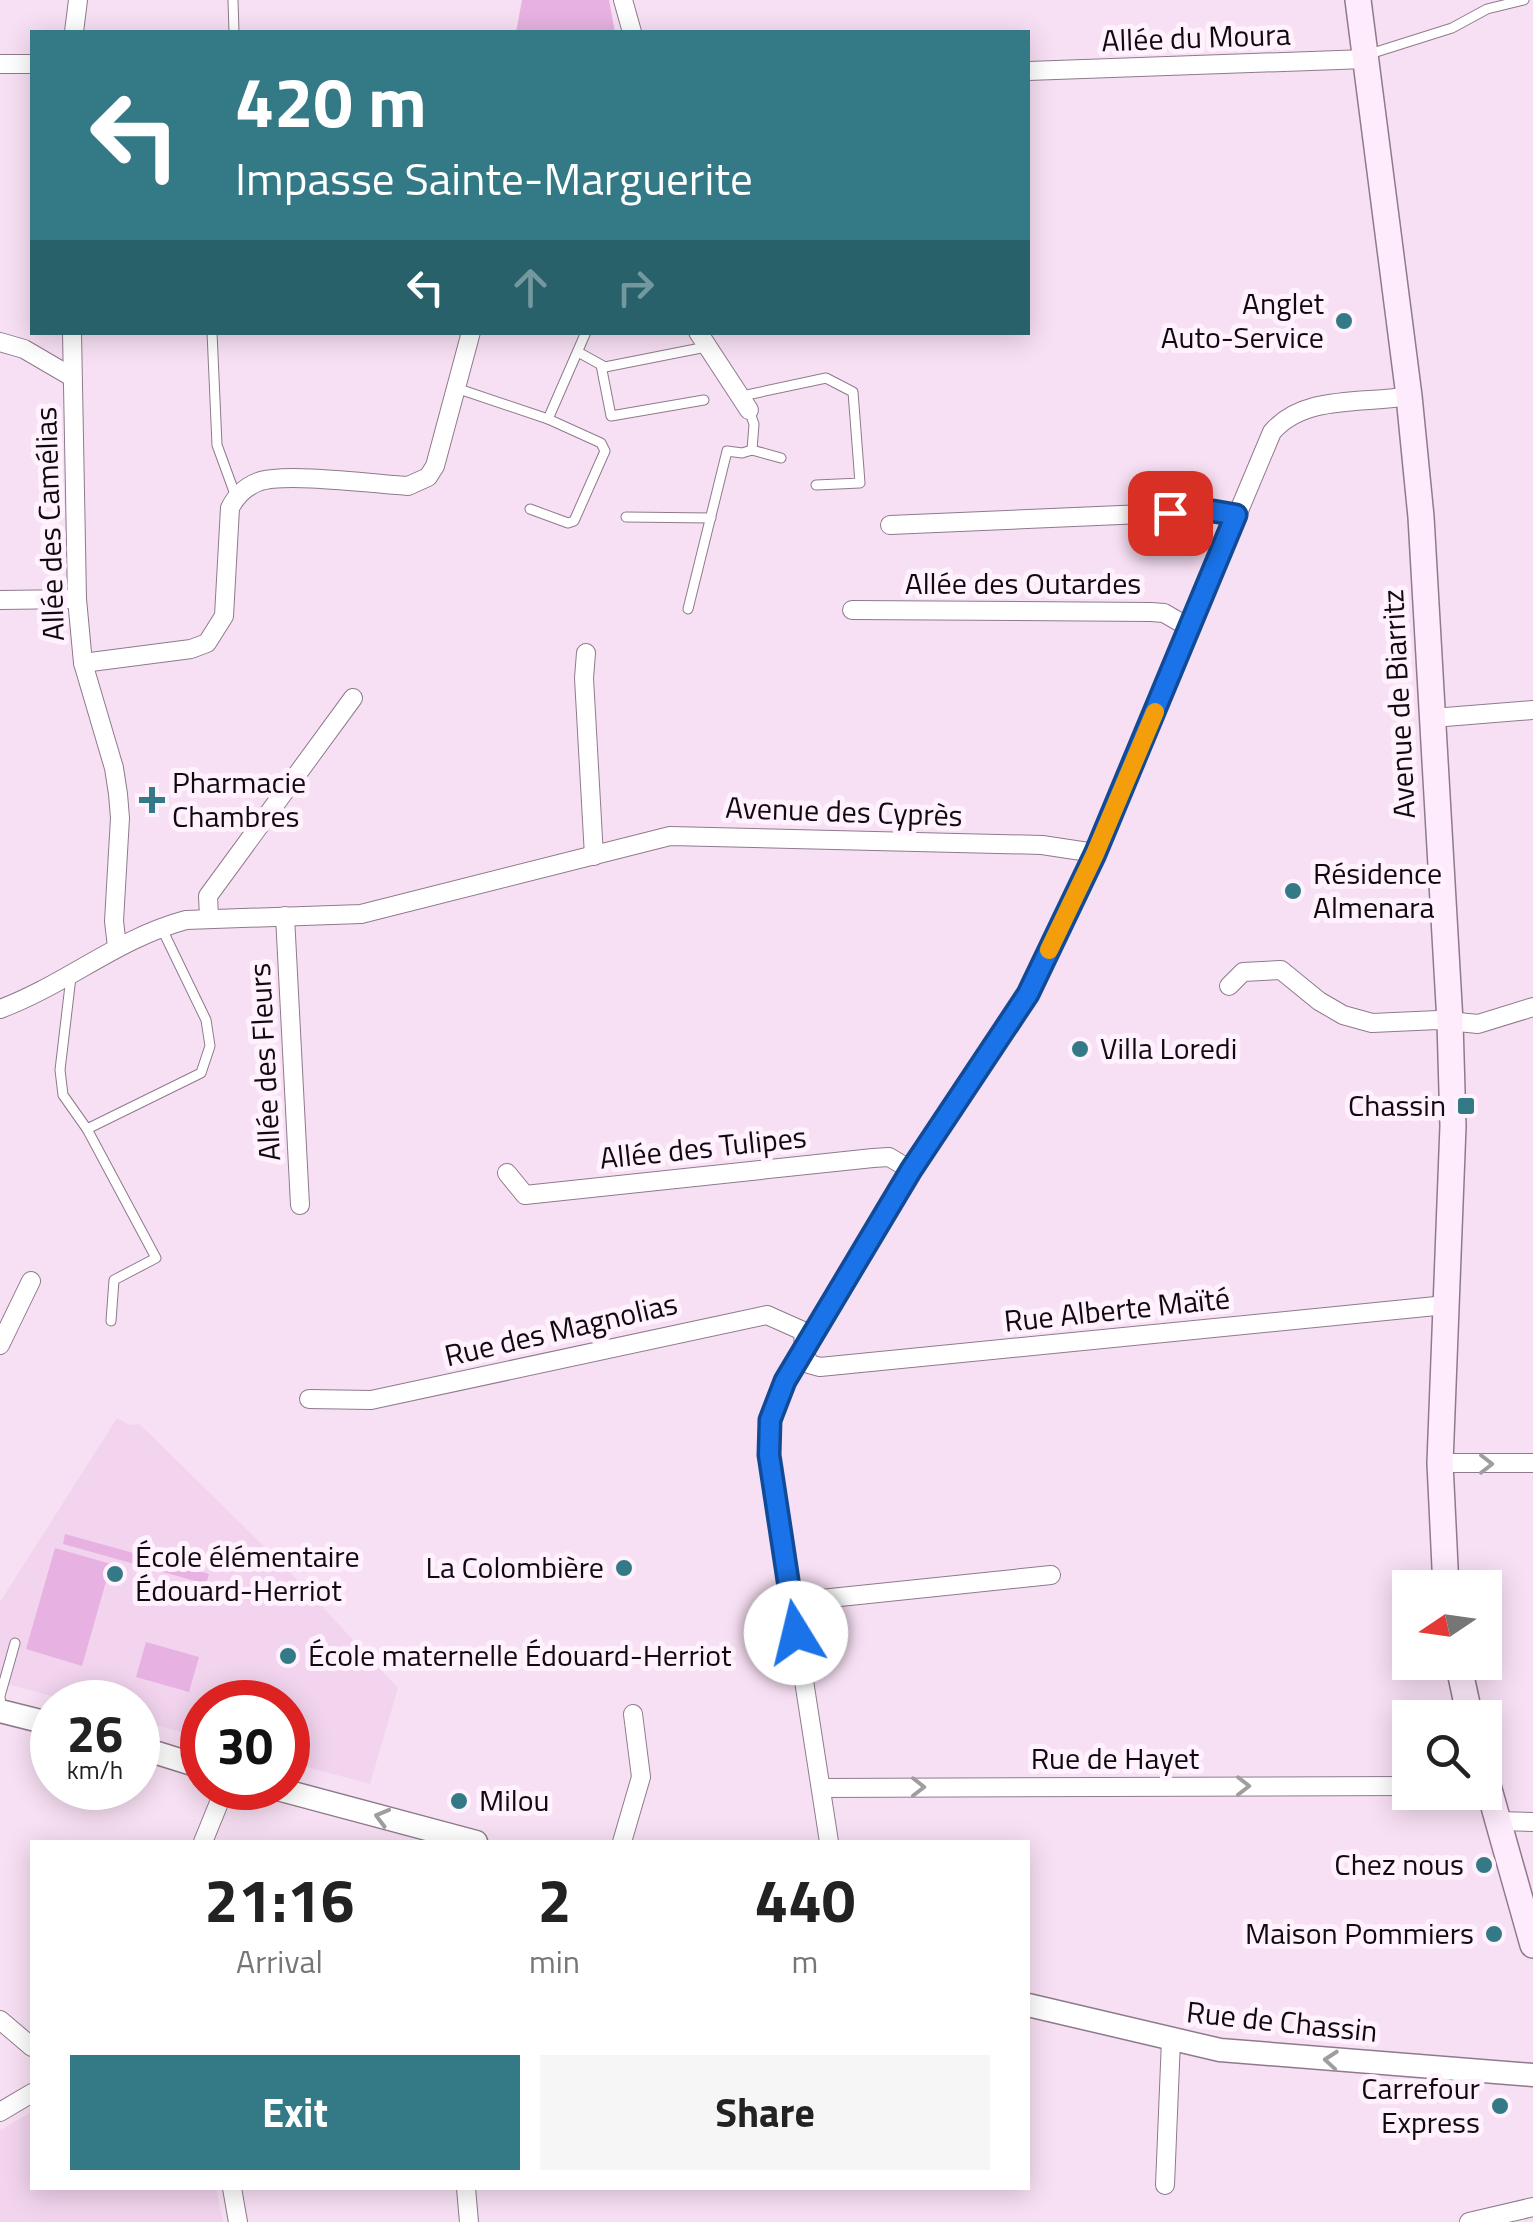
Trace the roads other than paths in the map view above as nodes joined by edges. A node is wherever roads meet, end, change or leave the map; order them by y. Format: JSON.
{"nodes":[{"id":1,"x":78,"y":0,"type":"edge"},
{"id":2,"x":232,"y":0,"type":"edge"},
{"id":3,"x":624,"y":0,"type":"edge"},
{"id":4,"x":1358,"y":0,"type":"edge"},
{"id":5,"x":1524,"y":0,"type":"edge"},
{"id":6,"x":74,"y":30,"type":"edge"},
{"id":7,"x":234,"y":30,"type":"edge"},
{"id":8,"x":632,"y":30,"type":"edge"},
{"id":9,"x":1366,"y":60,"type":"junction"},
{"id":10,"x":0,"y":64,"type":"edge"},
{"id":11,"x":30,"y":64,"type":"edge"},
{"id":12,"x":1030,"y":71,"type":"edge"},
{"id":13,"x":72,"y":335,"type":"edge"},
{"id":14,"x":212,"y":335,"type":"edge"},
{"id":15,"x":469,"y":335,"type":"edge"},
{"id":16,"x":585,"y":335,"type":"edge"},
{"id":17,"x":702,"y":340,"type":"edge"},
{"id":18,"x":0,"y":342,"type":"edge"},
{"id":19,"x":578,"y":352,"type":"junction"},
{"id":20,"x":601,"y":364,"type":"junction"},
{"id":21,"x":72,"y":377,"type":"junction"},
{"id":22,"x":456,"y":388,"type":"junction"},
{"id":23,"x":1409,"y":396,"type":"junction"},
{"id":24,"x":704,"y":400,"type":"dead end"},
{"id":25,"x":745,"y":403,"type":"junction"},
{"id":26,"x":548,"y":419,"type":"junction"},
{"id":27,"x":752,"y":450,"type":"junction"},
{"id":28,"x":781,"y":458,"type":"dead end"},
{"id":29,"x":816,"y":485,"type":"dead end"},
{"id":30,"x":236,"y":497,"type":"junction"},
{"id":31,"x":530,"y":509,"type":"dead end"},
{"id":32,"x":1236,"y":515,"type":"junction"},
{"id":33,"x":626,"y":518,"type":"dead end"},
{"id":34,"x":711,"y":518,"type":"junction"},
{"id":35,"x":890,"y":524,"type":"dead end"},
{"id":36,"x":77,"y":599,"type":"junction"},
{"id":37,"x":0,"y":600,"type":"edge"},
{"id":38,"x":688,"y":609,"type":"dead end"},
{"id":39,"x":852,"y":610,"type":"dead end"},
{"id":40,"x":1190,"y":628,"type":"junction"},
{"id":41,"x":586,"y":652,"type":"dead end"},
{"id":42,"x":84,"y":663,"type":"junction"},
{"id":43,"x":352,"y":698,"type":"dead end"},
{"id":44,"x":1533,"y":710,"type":"edge"},
{"id":45,"x":1433,"y":718,"type":"junction"},
{"id":46,"x":1095,"y":854,"type":"junction"},
{"id":47,"x":594,"y":856,"type":"junction"},
{"id":48,"x":285,"y":916,"type":"junction"},
{"id":49,"x":209,"y":917,"type":"junction"},
{"id":50,"x":160,"y":927,"type":"junction"},
{"id":51,"x":117,"y":947,"type":"junction"},
{"id":52,"x":71,"y":974,"type":"junction"},
{"id":53,"x":1229,"y":986,"type":"dead end"},
{"id":54,"x":0,"y":1008,"type":"edge"},
{"id":55,"x":1533,"y":1008,"type":"edge"},
{"id":56,"x":1450,"y":1022,"type":"junction"},
{"id":57,"x":87,"y":1130,"type":"junction"},
{"id":58,"x":911,"y":1170,"type":"junction"},
{"id":59,"x":507,"y":1173,"type":"dead end"},
{"id":60,"x":300,"y":1205,"type":"dead end"},
{"id":61,"x":31,"y":1281,"type":"dead end"},
{"id":62,"x":1446,"y":1305,"type":"junction"},
{"id":63,"x":110,"y":1320,"type":"dead end"},
{"id":64,"x":0,"y":1345,"type":"edge"},
{"id":65,"x":804,"y":1350,"type":"junction"},
{"id":66,"x":309,"y":1399,"type":"dead end"},
{"id":67,"x":1533,"y":1463,"type":"edge"},
{"id":68,"x":1440,"y":1464,"type":"junction"},
{"id":69,"x":1444,"y":1570,"type":"edge"},
{"id":70,"x":1052,"y":1575,"type":"dead end"},
{"id":71,"x":792,"y":1602,"type":"junction"},
{"id":72,"x":15,"y":1643,"type":"dead end"},
{"id":73,"x":1,"y":1711,"type":"edge"},
{"id":74,"x":633,"y":1714,"type":"dead end"},
{"id":75,"x":30,"y":1718,"type":"edge"},
{"id":76,"x":1392,"y":1786,"type":"edge"},
{"id":77,"x":820,"y":1788,"type":"junction"},
{"id":78,"x":310,"y":1798,"type":"edge"},
{"id":79,"x":216,"y":1810,"type":"edge"},
{"id":80,"x":1495,"y":1810,"type":"edge"},
{"id":81,"x":1498,"y":1821,"type":"junction"},
{"id":82,"x":1533,"y":1822,"type":"edge"},
{"id":83,"x":204,"y":1840,"type":"edge"},
{"id":84,"x":469,"y":1840,"type":"edge"},
{"id":85,"x":623,"y":1840,"type":"edge"},
{"id":86,"x":829,"y":1840,"type":"edge"},
{"id":87,"x":1533,"y":1946,"type":"edge"},
{"id":88,"x":1030,"y":2005,"type":"edge"},
{"id":89,"x":0,"y":2020,"type":"edge"},
{"id":90,"x":1171,"y":2040,"type":"junction"},
{"id":91,"x":30,"y":2045,"type":"edge"},
{"id":92,"x":1533,"y":2075,"type":"edge"},
{"id":93,"x":30,"y":2093,"type":"edge"},
{"id":94,"x":0,"y":2112,"type":"edge"},
{"id":95,"x":1165,"y":2185,"type":"dead end"},
{"id":96,"x":232,"y":2190,"type":"edge"},
{"id":97,"x":466,"y":2190,"type":"edge"},
{"id":98,"x":1533,"y":2207,"type":"edge"},
{"id":99,"x":238,"y":2222,"type":"edge"},
{"id":100,"x":469,"y":2222,"type":"edge"},
{"id":101,"x":1469,"y":2222,"type":"edge"}],
"edges":[{"from":1,"to":6,"type":"street"},
{"from":2,"to":7,"type":"lane"},
{"from":3,"to":8,"type":"street"},
{"from":4,"to":9,"type":"main road","name":"Avenue de Biarritz"},
{"from":5,"to":9,"type":"lane"},
{"from":9,"to":12,"type":"street","name":"Allée du Moura"},
{"from":9,"to":23,"type":"main road","name":"Avenue de Biarritz"},
{"from":10,"to":11,"type":"street"},
{"from":13,"to":21,"type":"street","name":"Allée des Camélias"},
{"from":14,"to":30,"type":"lane"},
{"from":15,"to":22,"type":"street"},
{"from":16,"to":19,"type":"lane"},
{"from":17,"to":20,"type":"lane"},
{"from":17,"to":25,"type":"street"},
{"from":18,"to":21,"type":"street"},
{"from":19,"to":20,"type":"lane"},
{"from":19,"to":26,"type":"lane"},
{"from":20,"to":24,"type":"lane"},
{"from":21,"to":36,"type":"street","name":"Allée des Camélias"},
{"from":22,"to":26,"type":"lane"},
{"from":22,"to":30,"type":"street"},
{"from":23,"to":32,"type":"street"},
{"from":23,"to":45,"type":"main road","name":"Avenue de Biarritz"},
{"from":25,"to":27,"type":"lane"},
{"from":25,"to":29,"type":"lane"},
{"from":26,"to":31,"type":"lane"},
{"from":27,"to":28,"type":"lane"},
{"from":27,"to":34,"type":"lane"},
{"from":30,"to":42,"type":"street"},
{"from":32,"to":35,"type":"street"},
{"from":32,"to":40,"type":"street"},
{"from":33,"to":34,"type":"lane"},
{"from":34,"to":38,"type":"lane"},
{"from":36,"to":37,"type":"street"},
{"from":36,"to":42,"type":"street","name":"Allée des Camélias"},
{"from":39,"to":40,"type":"street","name":"Allée des Outardes"},
{"from":40,"to":46,"type":"street"},
{"from":41,"to":47,"type":"street"},
{"from":42,"to":51,"type":"street","name":"Allée des Camélias"},
{"from":43,"to":49,"type":"street"},
{"from":44,"to":45,"type":"street"},
{"from":45,"to":56,"type":"main road","name":"Avenue de Biarritz"},
{"from":46,"to":47,"type":"street","name":"Avenue des Cyprès"},
{"from":46,"to":58,"type":"street"},
{"from":47,"to":48,"type":"street","name":"Avenue des Cyprès"},
{"from":48,"to":49,"type":"street","name":"Avenue des Cyprès"},
{"from":48,"to":60,"type":"street","name":"Allée des Fleurs"},
{"from":49,"to":50,"type":"street","name":"Avenue des Cyprès"},
{"from":50,"to":51,"type":"street","name":"Avenue des Cyprès"},
{"from":50,"to":57,"type":"lane"},
{"from":51,"to":52,"type":"street","name":"Avenue des Cyprès"},
{"from":52,"to":54,"type":"street","name":"Avenue des Cyprès"},
{"from":52,"to":57,"type":"lane"},
{"from":53,"to":56,"type":"street"},
{"from":55,"to":56,"type":"street"},
{"from":56,"to":62,"type":"main road","name":"Avenue de Biarritz"},
{"from":57,"to":63,"type":"lane"},
{"from":58,"to":59,"type":"street","name":"Allée des Tulipes"},
{"from":58,"to":65,"type":"street"},
{"from":61,"to":64,"type":"street"},
{"from":62,"to":65,"type":"street","name":"Rue Alberte Maïté"},
{"from":62,"to":68,"type":"main road","name":"Avenue de Biarritz"},
{"from":65,"to":66,"type":"street","name":"Rue des Magnolias"},
{"from":65,"to":71,"type":"street"},
{"from":68,"to":67,"type":"street","one_way":true},
{"from":68,"to":69,"type":"main road","name":"Avenue de Biarritz"},
{"from":70,"to":71,"type":"street"},
{"from":71,"to":77,"type":"street"},
{"from":72,"to":73,"type":"lane"},
{"from":73,"to":75,"type":"street"},
{"from":74,"to":85,"type":"street"},
{"from":77,"to":76,"type":"street","name":"Rue de Hayet","one_way":true},
{"from":77,"to":86,"type":"street"},
{"from":84,"to":78,"type":"street","one_way":true},
{"from":79,"to":83,"type":"street"},
{"from":80,"to":81,"type":"main road"},
{"from":81,"to":82,"type":"street"},
{"from":81,"to":87,"type":"main road"},
{"from":88,"to":90,"type":"street","name":"Rue de Chassin"},
{"from":89,"to":91,"type":"street"},
{"from":92,"to":90,"type":"street","name":"Rue de Chassin","one_way":true},
{"from":90,"to":95,"type":"street"},
{"from":93,"to":94,"type":"street"},
{"from":96,"to":99,"type":"street"},
{"from":97,"to":100,"type":"street"},
{"from":98,"to":101,"type":"street"}]}
